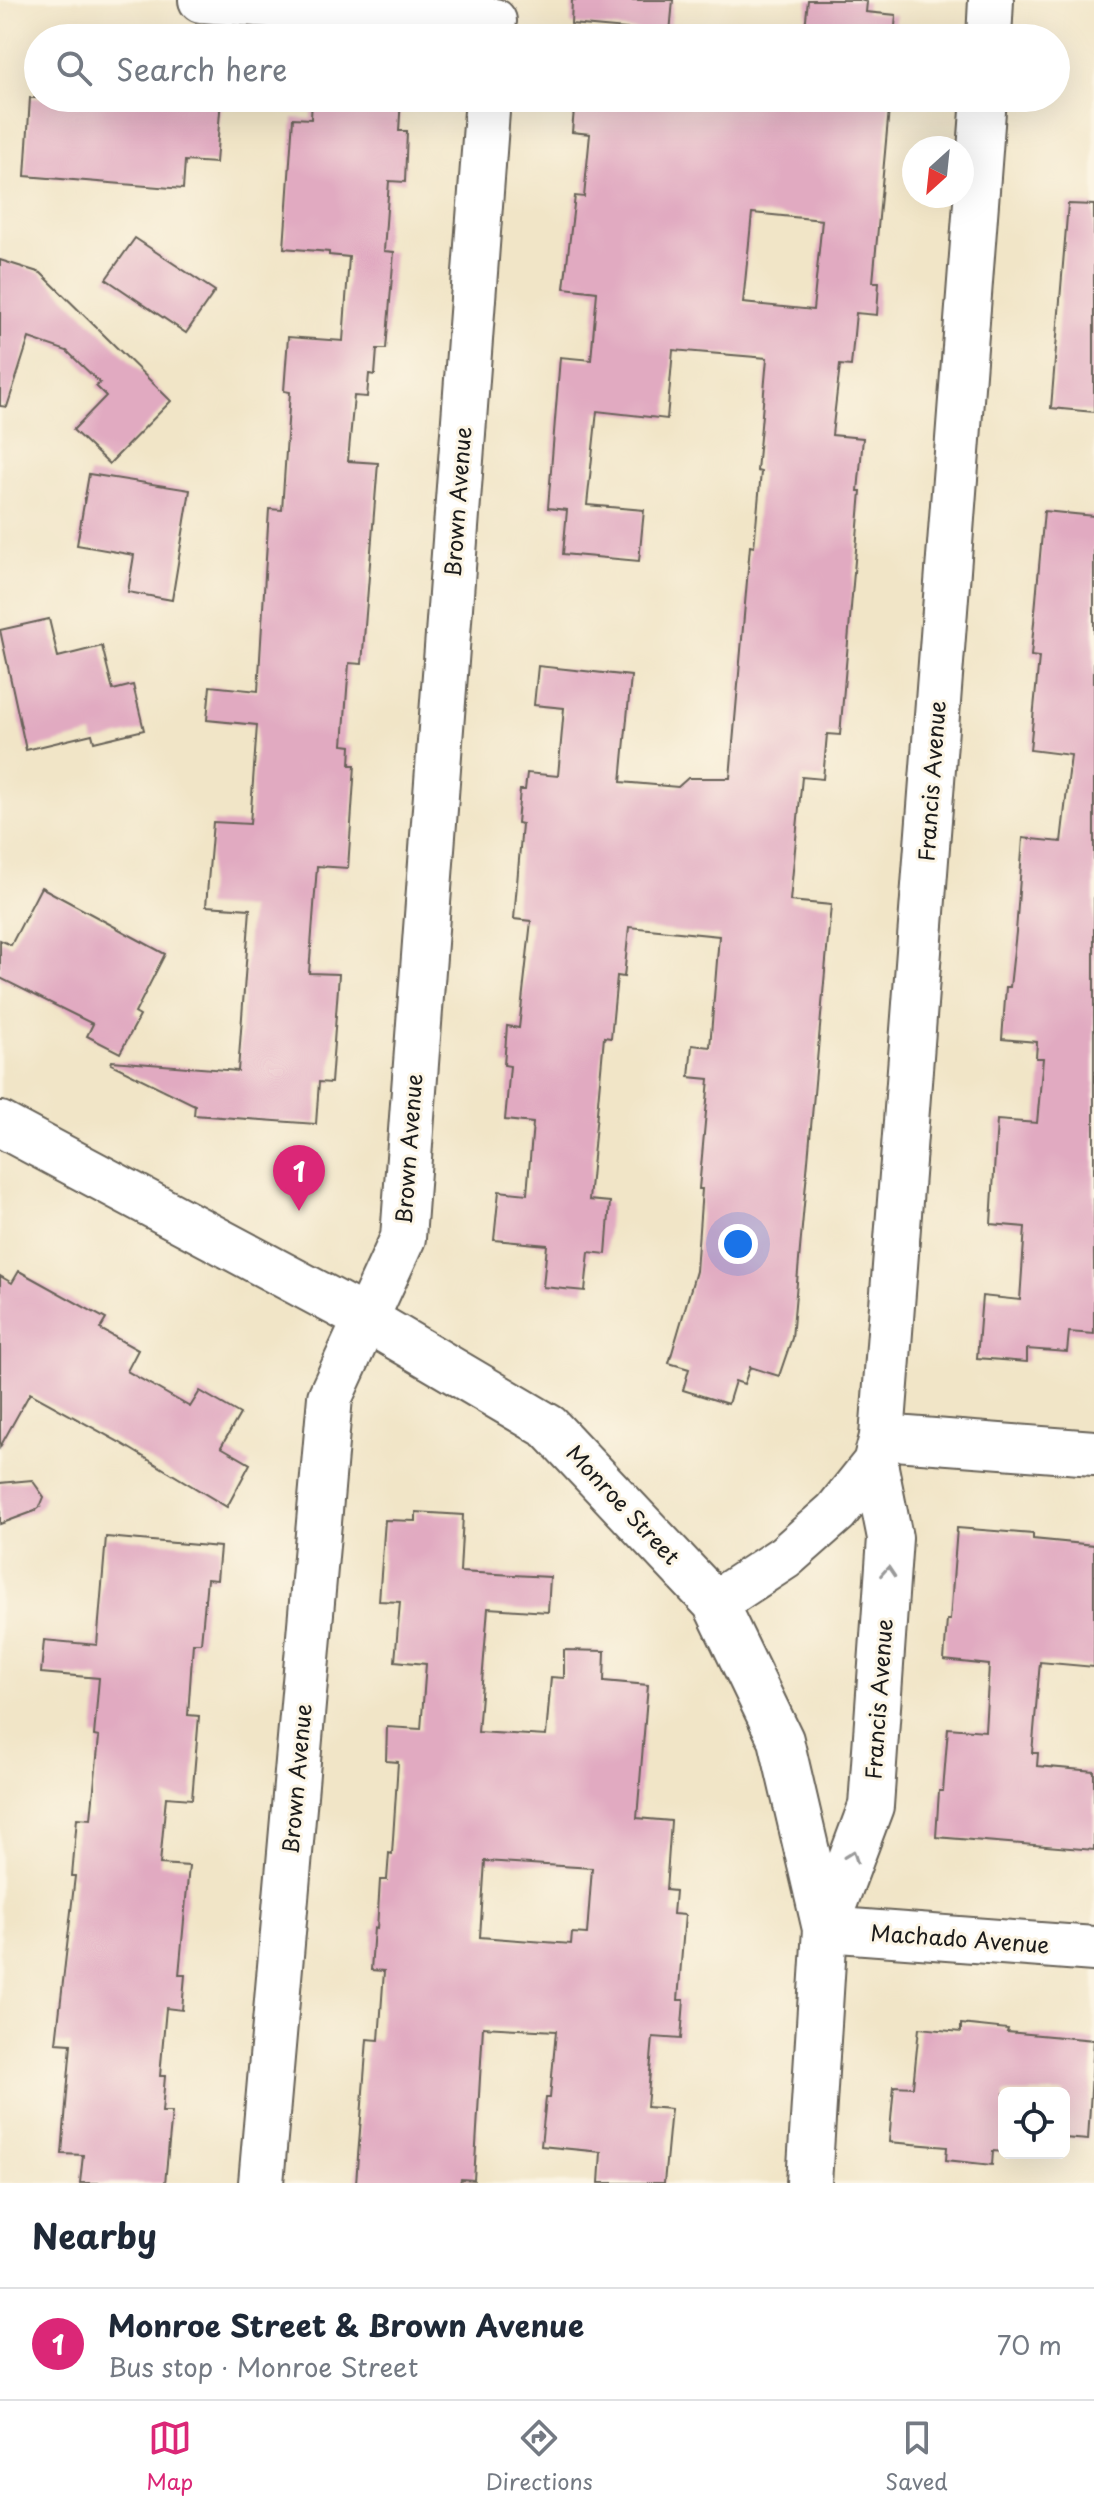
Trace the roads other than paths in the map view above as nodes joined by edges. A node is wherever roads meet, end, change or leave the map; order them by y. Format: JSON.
{"nodes":[{"id":1,"x":201,"y":0,"type":"edge"},
{"id":2,"x":991,"y":0,"type":"edge"},
{"id":3,"x":494,"y":20,"type":"edge"},
{"id":4,"x":990,"y":24,"type":"edge"},
{"id":5,"x":487,"y":112,"type":"edge"},
{"id":6,"x":983,"y":112,"type":"edge"},
{"id":7,"x":0,"y":1124,"type":"edge"},
{"id":8,"x":364,"y":1318,"type":"junction"},
{"id":9,"x":879,"y":1450,"type":"junction"},
{"id":10,"x":1094,"y":1453,"type":"edge"},
{"id":11,"x":715,"y":1603,"type":"junction"},
{"id":12,"x":825,"y":1929,"type":"junction"},
{"id":13,"x":1094,"y":1949,"type":"edge"},
{"id":14,"x":261,"y":2183,"type":"edge"},
{"id":15,"x":809,"y":2183,"type":"edge"}],
"edges":[{"from":1,"to":3,"type":"street"},
{"from":2,"to":4,"type":"street"},
{"from":5,"to":8,"type":"street","name":"Brown Avenue"},
{"from":6,"to":9,"type":"street","name":"Francis Avenue"},
{"from":7,"to":8,"type":"street","name":"Monroe Street"},
{"from":8,"to":11,"type":"street","name":"Monroe Street"},
{"from":8,"to":14,"type":"street","name":"Brown Avenue"},
{"from":9,"to":10,"type":"street"},
{"from":9,"to":11,"type":"street"},
{"from":12,"to":9,"type":"street","name":"Francis Avenue","one_way":true},
{"from":11,"to":12,"type":"street","name":"Monroe Street"},
{"from":12,"to":13,"type":"street","name":"Machado Avenue"},
{"from":12,"to":15,"type":"street","name":"Monroe Street"}]}
